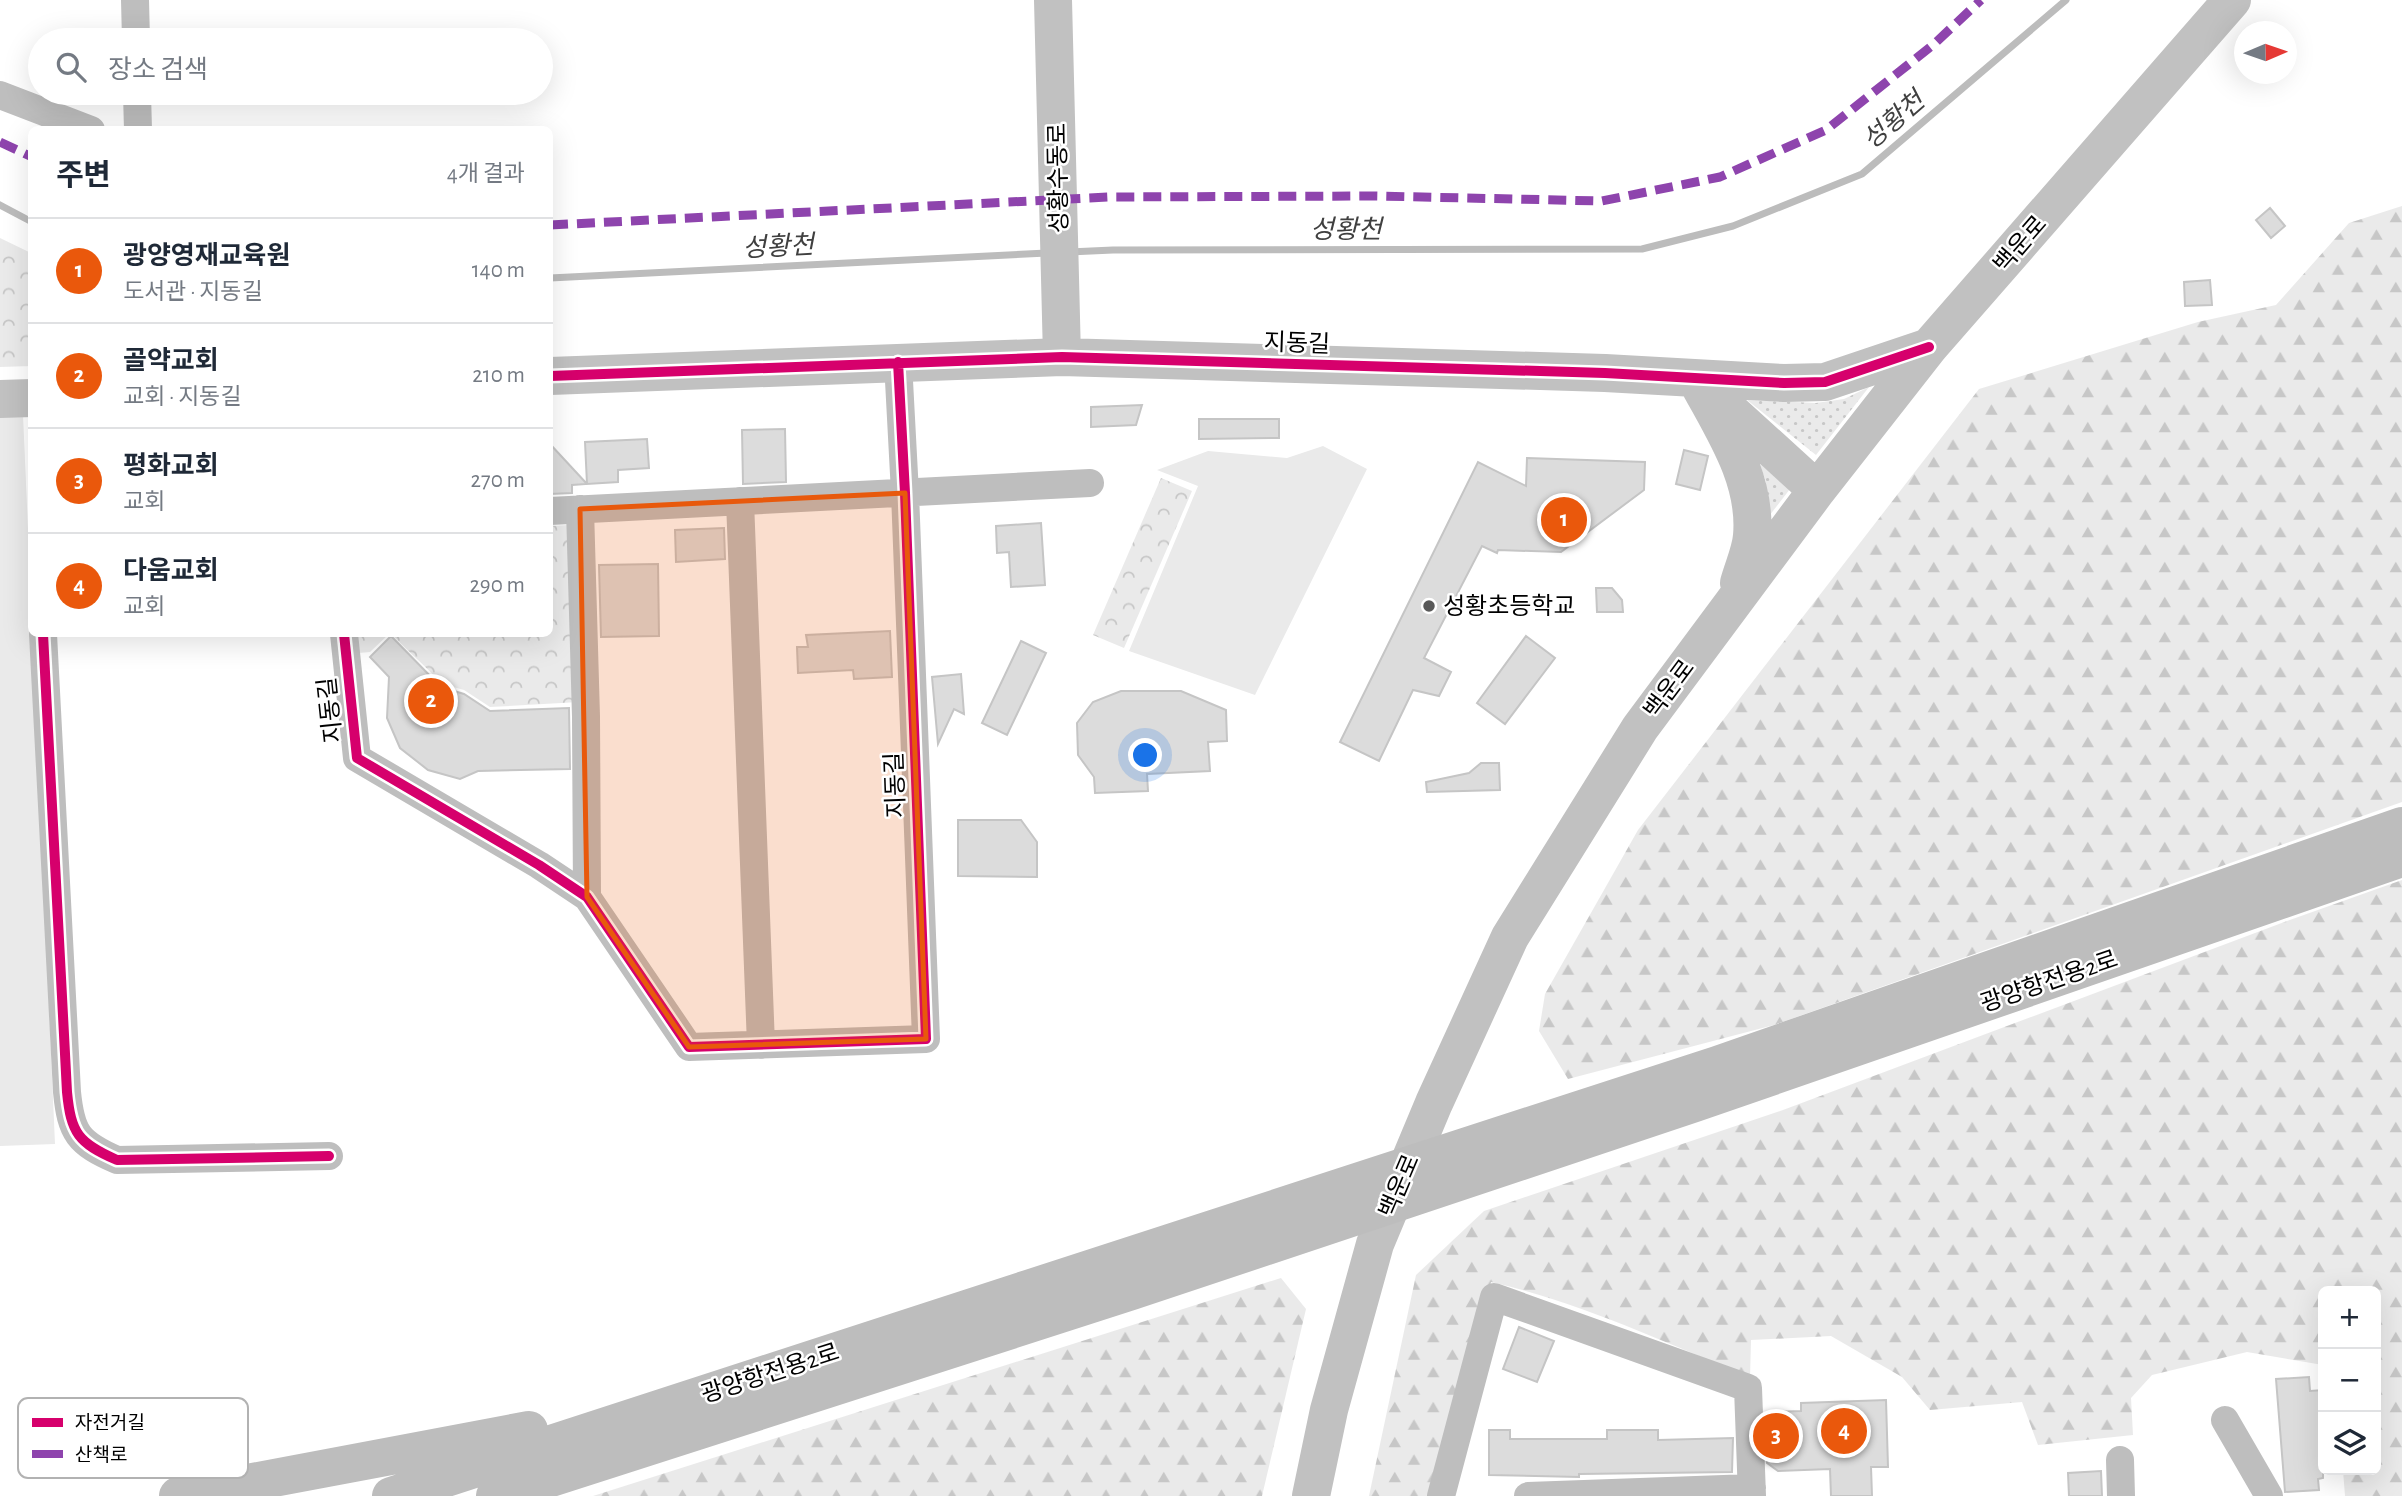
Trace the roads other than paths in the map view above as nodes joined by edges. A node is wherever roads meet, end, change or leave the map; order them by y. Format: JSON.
{"nodes":[{"id":1,"x":135,"y":0,"type":"edge"},
{"id":2,"x":1053,"y":0,"type":"edge"},
{"id":3,"x":2232,"y":0,"type":"edge"},
{"id":4,"x":136,"y":28,"type":"edge"},
{"id":5,"x":0,"y":95,"type":"edge"},
{"id":6,"x":137,"y":105,"type":"edge"},
{"id":7,"x":81,"y":126,"type":"edge"},
{"id":8,"x":138,"y":126,"type":"edge"},
{"id":9,"x":1930,"y":347,"type":"junction"},
{"id":10,"x":1062,"y":357,"type":"junction"},
{"id":11,"x":898,"y":362,"type":"junction"},
{"id":12,"x":553,"y":376,"type":"edge"},
{"id":13,"x":1696,"y":379,"type":"junction"},
{"id":14,"x":28,"y":398,"type":"edge"},
{"id":15,"x":0,"y":399,"type":"edge"},
{"id":16,"x":1090,"y":483,"type":"dead end"},
{"id":17,"x":1817,"y":490,"type":"junction"},
{"id":18,"x":905,"y":493,"type":"junction"},
{"id":19,"x":740,"y":501,"type":"junction"},
{"id":20,"x":580,"y":509,"type":"junction"},
{"id":21,"x":553,"y":511,"type":"edge"},
{"id":22,"x":1732,"y":604,"type":"junction"},
{"id":23,"x":43,"y":637,"type":"edge"},
{"id":24,"x":344,"y":637,"type":"edge"},
{"id":25,"x":2402,"y":827,"type":"edge"},
{"id":26,"x":2402,"y":858,"type":"edge"},
{"id":27,"x":587,"y":897,"type":"junction"},
{"id":28,"x":761,"y":1045,"type":"junction"},
{"id":29,"x":329,"y":1156,"type":"dead end"},
{"id":30,"x":686,"y":1400,"type":"junction"},
{"id":31,"x":2225,"y":1420,"type":"dead end"},
{"id":32,"x":2120,"y":1460,"type":"dead end"},
{"id":33,"x":1752,"y":1492,"type":"edge"},
{"id":34,"x":1630,"y":1494,"type":"edge"},
{"id":35,"x":178,"y":1496,"type":"edge"},
{"id":36,"x":391,"y":1496,"type":"edge"},
{"id":37,"x":495,"y":1496,"type":"edge"},
{"id":38,"x":1311,"y":1496,"type":"edge"},
{"id":39,"x":1441,"y":1496,"type":"edge"},
{"id":40,"x":1528,"y":1496,"type":"edge"},
{"id":41,"x":2121,"y":1496,"type":"edge"},
{"id":42,"x":2269,"y":1496,"type":"edge"}],
"edges":[{"from":1,"to":4,"type":"street"},
{"from":2,"to":10,"type":"street","name":"성황수동로"},
{"from":3,"to":9,"type":"street","name":"백운로"},
{"from":5,"to":7,"type":"street"},
{"from":6,"to":8,"type":"street"},
{"from":9,"to":13,"type":"street","name":"지동길"},
{"from":9,"to":17,"type":"street","name":"백운로"},
{"from":10,"to":11,"type":"street","name":"지동길"},
{"from":10,"to":13,"type":"street","name":"지동길"},
{"from":11,"to":12,"type":"street","name":"지동길"},
{"from":11,"to":18,"type":"street","name":"지동길"},
{"from":13,"to":17,"type":"street"},
{"from":13,"to":22,"type":"street"},
{"from":14,"to":15,"type":"street"},
{"from":16,"to":18,"type":"street"},
{"from":17,"to":22,"type":"street","name":"백운로"},
{"from":18,"to":19,"type":"street"},
{"from":18,"to":28,"type":"street","name":"지동길"},
{"from":19,"to":20,"type":"street"},
{"from":19,"to":28,"type":"street"},
{"from":20,"to":21,"type":"street"},
{"from":20,"to":27,"type":"street"},
{"from":22,"to":38,"type":"street","name":"백운로"},
{"from":23,"to":29,"type":"street"},
{"from":24,"to":27,"type":"street","name":"지동길"},
{"from":25,"to":30,"type":"highway","name":"광양항전용2로"},
{"from":26,"to":37,"type":"highway","name":"광양항전용2로"},
{"from":27,"to":28,"type":"street"},
{"from":30,"to":35,"type":"highway"},
{"from":30,"to":36,"type":"highway","name":"광양항전용2로"},
{"from":31,"to":42,"type":"street"},
{"from":32,"to":41,"type":"street"},
{"from":33,"to":34,"type":"street"},
{"from":33,"to":39,"type":"street"},
{"from":34,"to":40,"type":"street"}]}
